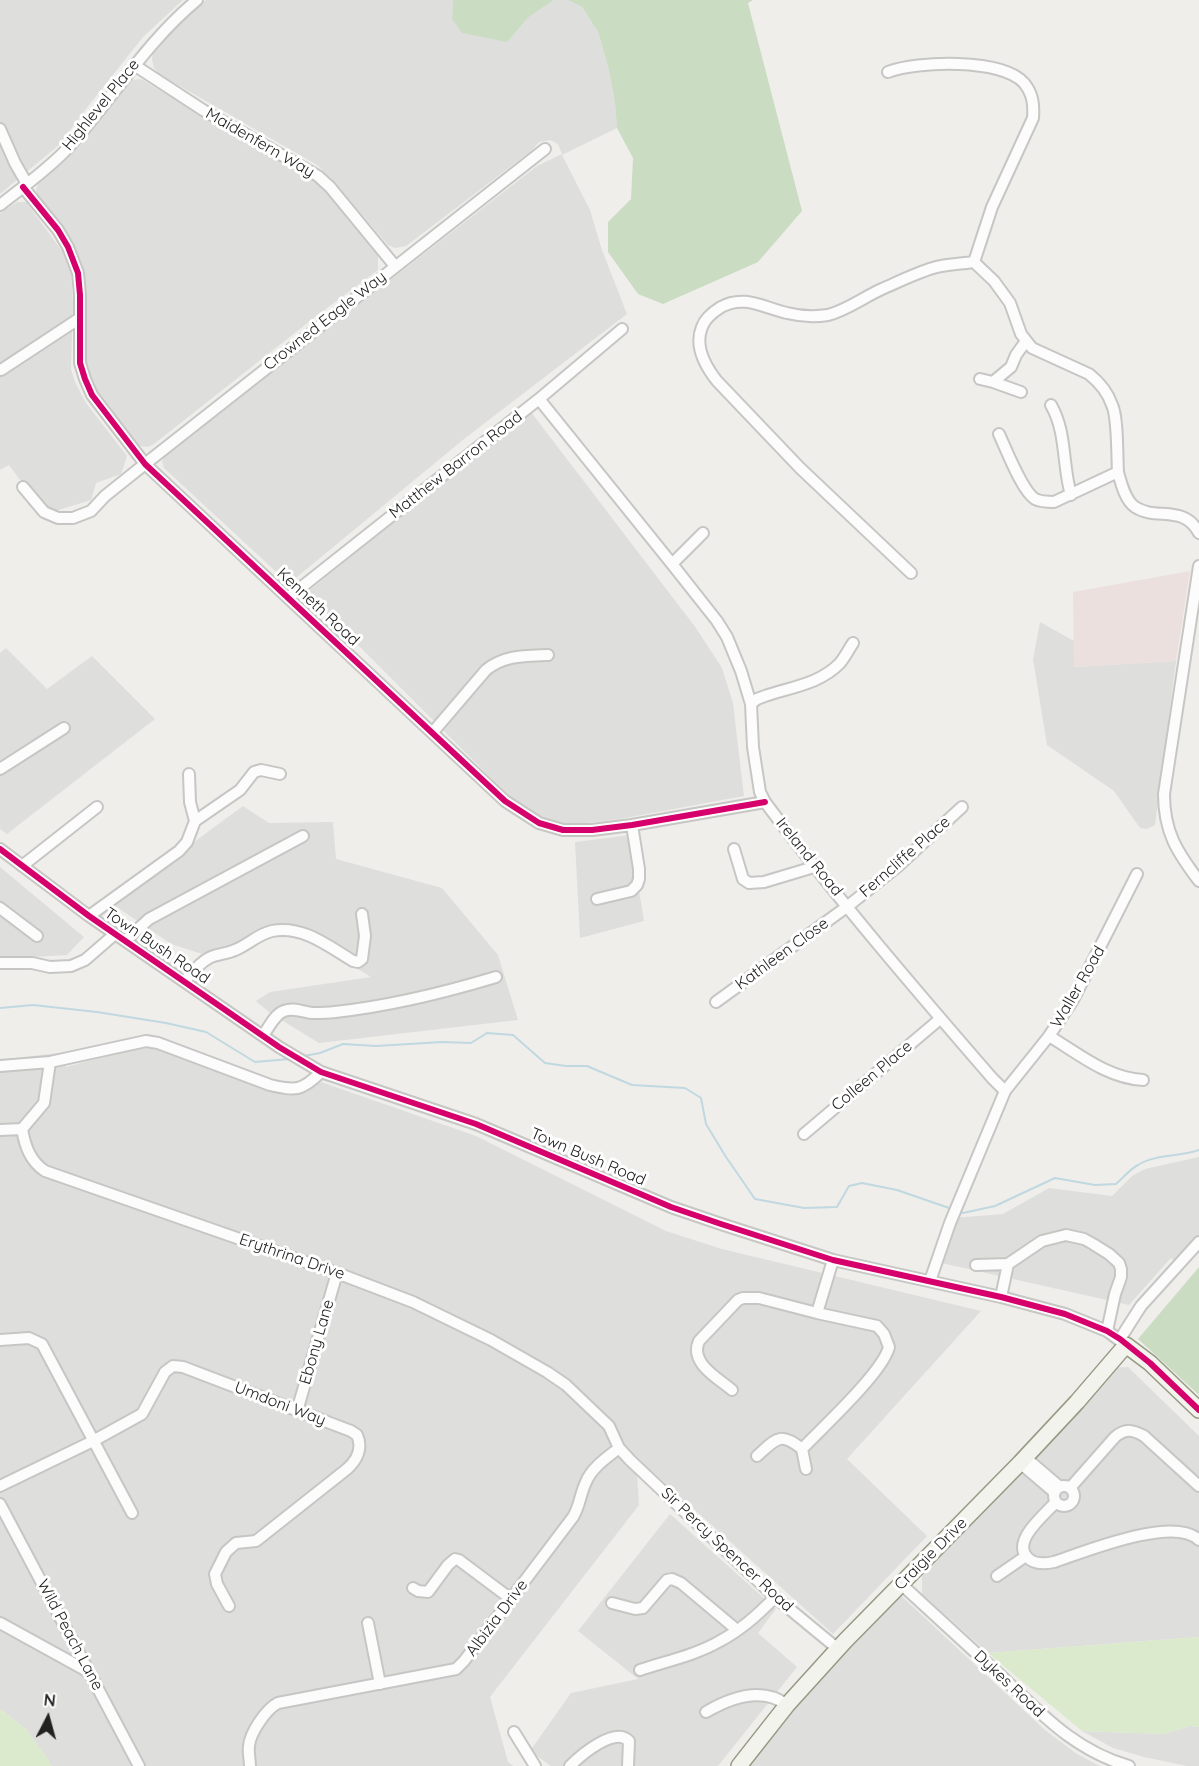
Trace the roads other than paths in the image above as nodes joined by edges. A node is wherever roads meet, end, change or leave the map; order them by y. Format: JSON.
{"nodes":[{"id":1,"x":197,"y":0,"type":"edge"},
{"id":2,"x":134,"y":66,"type":"junction"},
{"id":3,"x":888,"y":72,"type":"dead end"},
{"id":4,"x":0,"y":129,"type":"edge"},
{"id":5,"x":545,"y":149,"type":"dead end"},
{"id":6,"x":25,"y":185,"type":"junction"},
{"id":7,"x":0,"y":205,"type":"edge"},
{"id":8,"x":974,"y":262,"type":"junction"},
{"id":9,"x":395,"y":266,"type":"junction"},
{"id":10,"x":80,"y":318,"type":"junction"},
{"id":11,"x":622,"y":329,"type":"dead end"},
{"id":12,"x":1026,"y":341,"type":"junction"},
{"id":13,"x":1,"y":370,"type":"edge"},
{"id":14,"x":980,"y":379,"type":"dead end"},
{"id":15,"x":993,"y":382,"type":"junction"},
{"id":16,"x":1021,"y":392,"type":"dead end"},
{"id":17,"x":538,"y":399,"type":"junction"},
{"id":18,"x":1051,"y":405,"type":"dead end"},
{"id":19,"x":999,"y":434,"type":"dead end"},
{"id":20,"x":145,"y":464,"type":"junction"},
{"id":21,"x":1118,"y":472,"type":"junction"},
{"id":22,"x":23,"y":487,"type":"dead end"},
{"id":23,"x":1071,"y":495,"type":"junction"},
{"id":24,"x":703,"y":533,"type":"dead end"},
{"id":25,"x":1199,"y":533,"type":"edge"},
{"id":26,"x":672,"y":564,"type":"junction"},
{"id":27,"x":1199,"y":566,"type":"edge"},
{"id":28,"x":911,"y":573,"type":"dead end"},
{"id":29,"x":289,"y":597,"type":"junction"},
{"id":30,"x":853,"y":643,"type":"dead end"},
{"id":31,"x":548,"y":655,"type":"dead end"},
{"id":32,"x":751,"y":704,"type":"junction"},
{"id":33,"x":64,"y":728,"type":"dead end"},
{"id":34,"x":433,"y":732,"type":"junction"},
{"id":35,"x":0,"y":769,"type":"edge"},
{"id":36,"x":189,"y":774,"type":"dead end"},
{"id":37,"x":280,"y":774,"type":"dead end"},
{"id":38,"x":765,"y":802,"type":"junction"},
{"id":39,"x":97,"y":807,"type":"dead end"},
{"id":40,"x":962,"y":807,"type":"dead end"},
{"id":41,"x":195,"y":821,"type":"junction"},
{"id":42,"x":632,"y":825,"type":"junction"},
{"id":43,"x":303,"y":836,"type":"dead end"},
{"id":44,"x":0,"y":849,"type":"edge"},
{"id":45,"x":734,"y":849,"type":"dead end"},
{"id":46,"x":22,"y":867,"type":"junction"},
{"id":47,"x":814,"y":867,"type":"junction"},
{"id":48,"x":1137,"y":874,"type":"dead end"},
{"id":49,"x":1199,"y":881,"type":"edge"},
{"id":50,"x":597,"y":899,"type":"dead end"},
{"id":51,"x":848,"y":906,"type":"junction"},
{"id":52,"x":0,"y":908,"type":"edge"},
{"id":53,"x":362,"y":914,"type":"dead end"},
{"id":54,"x":89,"y":916,"type":"junction"},
{"id":55,"x":115,"y":934,"type":"junction"},
{"id":56,"x":37,"y":936,"type":"dead end"},
{"id":57,"x":126,"y":940,"type":"junction"},
{"id":58,"x":0,"y":963,"type":"edge"},
{"id":59,"x":496,"y":977,"type":"dead end"},
{"id":60,"x":185,"y":981,"type":"junction"},
{"id":61,"x":716,"y":1002,"type":"dead end"},
{"id":62,"x":940,"y":1019,"type":"junction"},
{"id":63,"x":264,"y":1034,"type":"junction"},
{"id":64,"x":1049,"y":1036,"type":"junction"},
{"id":65,"x":50,"y":1062,"type":"junction"},
{"id":66,"x":0,"y":1066,"type":"edge"},
{"id":67,"x":321,"y":1072,"type":"junction"},
{"id":68,"x":1143,"y":1080,"type":"dead end"},
{"id":69,"x":1005,"y":1090,"type":"junction"},
{"id":70,"x":22,"y":1129,"type":"junction"},
{"id":71,"x":0,"y":1130,"type":"edge"},
{"id":72,"x":804,"y":1134,"type":"dead end"},
{"id":73,"x":1199,"y":1242,"type":"edge"},
{"id":74,"x":833,"y":1260,"type":"junction"},
{"id":75,"x":1008,"y":1263,"type":"junction"},
{"id":76,"x":976,"y":1265,"type":"dead end"},
{"id":77,"x":337,"y":1273,"type":"junction"},
{"id":78,"x":930,"y":1281,"type":"junction"},
{"id":79,"x":1001,"y":1297,"type":"junction"},
{"id":80,"x":818,"y":1313,"type":"junction"},
{"id":81,"x":1107,"y":1331,"type":"junction"},
{"id":82,"x":0,"y":1340,"type":"edge"},
{"id":83,"x":1123,"y":1342,"type":"junction"},
{"id":84,"x":732,"y":1390,"type":"dead end"},
{"id":85,"x":1199,"y":1410,"type":"edge"},
{"id":86,"x":297,"y":1411,"type":"junction"},
{"id":87,"x":93,"y":1441,"type":"junction"},
{"id":88,"x":619,"y":1448,"type":"junction"},
{"id":89,"x":802,"y":1449,"type":"junction"},
{"id":90,"x":757,"y":1456,"type":"dead end"},
{"id":91,"x":1023,"y":1460,"type":"junction"},
{"id":92,"x":806,"y":1469,"type":"dead end"},
{"id":93,"x":0,"y":1486,"type":"edge"},
{"id":94,"x":1199,"y":1486,"type":"edge"},
{"id":95,"x":1060,"y":1492,"type":"junction"},
{"id":96,"x":0,"y":1504,"type":"edge"},
{"id":97,"x":132,"y":1513,"type":"dead end"},
{"id":98,"x":1198,"y":1536,"type":"edge"},
{"id":99,"x":1026,"y":1556,"type":"junction"},
{"id":100,"x":997,"y":1576,"type":"dead end"},
{"id":101,"x":901,"y":1584,"type":"junction"},
{"id":102,"x":413,"y":1588,"type":"dead end"},
{"id":103,"x":775,"y":1597,"type":"junction"},
{"id":104,"x":511,"y":1599,"type":"junction"},
{"id":105,"x":612,"y":1603,"type":"dead end"},
{"id":106,"x":229,"y":1606,"type":"dead end"},
{"id":107,"x":0,"y":1623,"type":"edge"},
{"id":108,"x":368,"y":1623,"type":"dead end"},
{"id":109,"x":737,"y":1630,"type":"junction"},
{"id":110,"x":837,"y":1643,"type":"junction"},
{"id":111,"x":640,"y":1670,"type":"dead end"},
{"id":112,"x":89,"y":1672,"type":"junction"},
{"id":113,"x":380,"y":1684,"type":"junction"},
{"id":114,"x":787,"y":1705,"type":"junction"},
{"id":115,"x":706,"y":1712,"type":"dead end"},
{"id":116,"x":514,"y":1732,"type":"dead end"},
{"id":117,"x":250,"y":1763,"type":"edge"},
{"id":118,"x":139,"y":1766,"type":"edge"},
{"id":119,"x":262,"y":1766,"type":"edge"},
{"id":120,"x":535,"y":1766,"type":"edge"},
{"id":121,"x":570,"y":1766,"type":"edge"},
{"id":122,"x":628,"y":1766,"type":"edge"},
{"id":123,"x":738,"y":1766,"type":"edge"},
{"id":124,"x":1129,"y":1766,"type":"edge"}],
"edges":[{"from":1,"to":2,"type":"street","name":"Highlevel Place"},
{"from":2,"to":6,"type":"street","name":"Highlevel Place"},
{"from":2,"to":9,"type":"street","name":"Maidenfern Way"},
{"from":3,"to":8,"type":"street"},
{"from":4,"to":6,"type":"street","name":"Kenneth Road"},
{"from":5,"to":9,"type":"street","name":"Crowned Eagle Way"},
{"from":6,"to":7,"type":"street","name":"Highlevel Place"},
{"from":6,"to":10,"type":"street","name":"Kenneth Road"},
{"from":8,"to":12,"type":"street"},
{"from":8,"to":28,"type":"street"},
{"from":9,"to":20,"type":"street","name":"Crowned Eagle Way"},
{"from":10,"to":13,"type":"street"},
{"from":10,"to":20,"type":"street","name":"Kenneth Road"},
{"from":11,"to":17,"type":"street","name":"Matthew Barron Road"},
{"from":12,"to":15,"type":"street"},
{"from":12,"to":21,"type":"street"},
{"from":14,"to":15,"type":"street"},
{"from":15,"to":16,"type":"street"},
{"from":17,"to":26,"type":"street","name":"Ireland Road"},
{"from":17,"to":29,"type":"street","name":"Matthew Barron Road"},
{"from":18,"to":23,"type":"street"},
{"from":19,"to":23,"type":"street"},
{"from":20,"to":22,"type":"street","name":"Crowned Eagle Way"},
{"from":20,"to":29,"type":"street","name":"Kenneth Road"},
{"from":21,"to":23,"type":"street"},
{"from":21,"to":25,"type":"street"},
{"from":24,"to":26,"type":"street"},
{"from":26,"to":32,"type":"street","name":"Ireland Road"},
{"from":27,"to":49,"type":"street"},
{"from":29,"to":34,"type":"street","name":"Kenneth Road"},
{"from":30,"to":32,"type":"street"},
{"from":31,"to":34,"type":"street"},
{"from":32,"to":38,"type":"street","name":"Ireland Road"},
{"from":33,"to":35,"type":"street"},
{"from":34,"to":42,"type":"street","name":"Kenneth Road"},
{"from":36,"to":41,"type":"street"},
{"from":37,"to":41,"type":"street"},
{"from":38,"to":42,"type":"street","name":"Kenneth Road"},
{"from":38,"to":47,"type":"street","name":"Ireland Road"},
{"from":39,"to":46,"type":"street"},
{"from":40,"to":51,"type":"street","name":"Ferncliffe Place"},
{"from":41,"to":54,"type":"street"},
{"from":42,"to":50,"type":"street"},
{"from":43,"to":57,"type":"street"},
{"from":44,"to":46,"type":"street","name":"Town Bush Road"},
{"from":45,"to":47,"type":"street"},
{"from":46,"to":54,"type":"street","name":"Town Bush Road"},
{"from":47,"to":51,"type":"street","name":"Ireland Road"},
{"from":48,"to":64,"type":"street","name":"Waller Road"},
{"from":51,"to":61,"type":"street","name":"Kathleen Close"},
{"from":51,"to":62,"type":"street","name":"Ireland Road"},
{"from":52,"to":56,"type":"street"},
{"from":53,"to":60,"type":"street"},
{"from":54,"to":55,"type":"street","name":"Town Bush Road"},
{"from":55,"to":57,"type":"street","name":"Town Bush Road"},
{"from":55,"to":58,"type":"street"},
{"from":57,"to":60,"type":"street","name":"Town Bush Road"},
{"from":59,"to":63,"type":"street"},
{"from":60,"to":63,"type":"street","name":"Town Bush Road"},
{"from":62,"to":69,"type":"street","name":"Ireland Road"},
{"from":62,"to":72,"type":"street","name":"Colleen Place"},
{"from":63,"to":67,"type":"street","name":"Town Bush Road"},
{"from":64,"to":68,"type":"street"},
{"from":64,"to":69,"type":"street","name":"Waller Road"},
{"from":65,"to":66,"type":"street"},
{"from":65,"to":67,"type":"street"},
{"from":65,"to":70,"type":"street"},
{"from":67,"to":74,"type":"street","name":"Town Bush Road"},
{"from":69,"to":78,"type":"street"},
{"from":70,"to":71,"type":"street"},
{"from":70,"to":77,"type":"street","name":"Erythrina Drive"},
{"from":73,"to":83,"type":"street"},
{"from":74,"to":78,"type":"street","name":"Town Bush Road"},
{"from":74,"to":80,"type":"street"},
{"from":75,"to":76,"type":"street"},
{"from":75,"to":79,"type":"street"},
{"from":75,"to":81,"type":"street"},
{"from":77,"to":86,"type":"street","name":"Ebony Lane"},
{"from":77,"to":88,"type":"street","name":"Erythrina Drive"},
{"from":78,"to":79,"type":"street","name":"Town Bush Road"},
{"from":79,"to":81,"type":"street","name":"Town Bush Road"},
{"from":80,"to":84,"type":"street"},
{"from":80,"to":89,"type":"street"},
{"from":81,"to":83,"type":"street","name":"Town Bush Road"},
{"from":82,"to":87,"type":"street"},
{"from":83,"to":85,"type":"street","name":"Town Bush Road"},
{"from":83,"to":91,"type":"street","name":"Craigie Drive"},
{"from":86,"to":87,"type":"street","name":"Umdoni Way"},
{"from":86,"to":106,"type":"street","name":"Umdoni Way"},
{"from":87,"to":93,"type":"street","name":"Umdoni Way"},
{"from":87,"to":97,"type":"street"},
{"from":88,"to":103,"type":"street","name":"Sir Percy Spencer Road"},
{"from":88,"to":104,"type":"street","name":"Albizia Drive"},
{"from":89,"to":90,"type":"street"},
{"from":89,"to":92,"type":"street"},
{"from":91,"to":95,"type":"street"},
{"from":91,"to":101,"type":"street","name":"Craigie Drive"},
{"from":94,"to":95,"type":"street"},
{"from":95,"to":99,"type":"street"},
{"from":96,"to":112,"type":"street","name":"Wild Peach Lane"},
{"from":98,"to":99,"type":"street"},
{"from":99,"to":100,"type":"street"},
{"from":101,"to":110,"type":"street","name":"Craigie Drive"},
{"from":101,"to":124,"type":"street","name":"Dykes Road"},
{"from":102,"to":104,"type":"street"},
{"from":103,"to":109,"type":"street"},
{"from":103,"to":110,"type":"street","name":"Sir Percy Spencer Road"},
{"from":104,"to":113,"type":"street","name":"Albizia Drive"},
{"from":105,"to":109,"type":"street"},
{"from":107,"to":112,"type":"street"},
{"from":108,"to":113,"type":"street"},
{"from":109,"to":111,"type":"street"},
{"from":110,"to":114,"type":"street","name":"Craigie Drive"},
{"from":112,"to":118,"type":"street","name":"Wild Peach Lane"},
{"from":113,"to":117,"type":"street","name":"Albizia Drive"},
{"from":114,"to":115,"type":"street"},
{"from":114,"to":123,"type":"street","name":"Craigie Drive"},
{"from":116,"to":120,"type":"street"},
{"from":117,"to":119,"type":"street"},
{"from":121,"to":122,"type":"street"}]}
